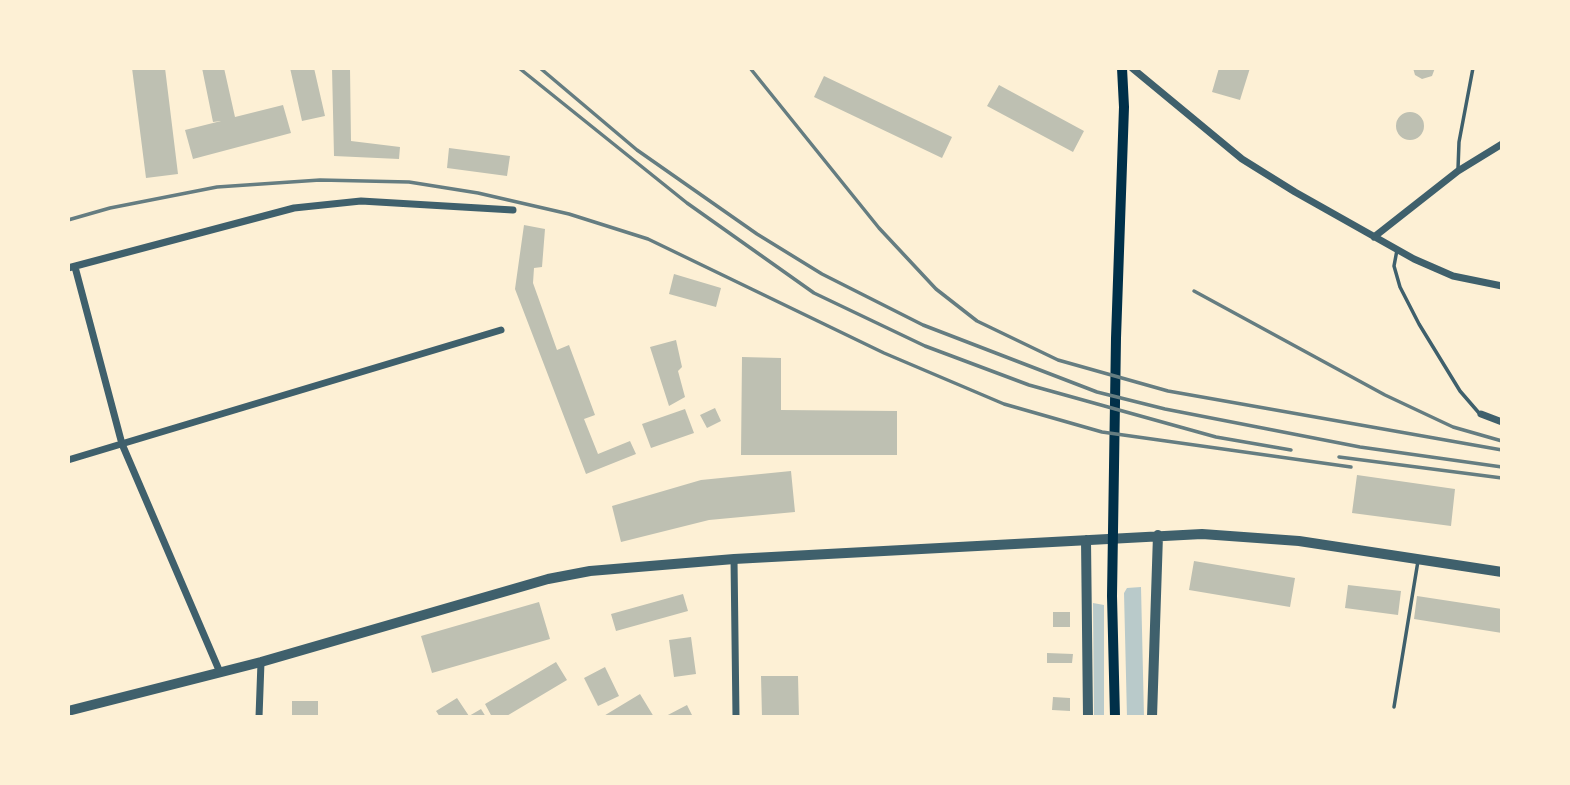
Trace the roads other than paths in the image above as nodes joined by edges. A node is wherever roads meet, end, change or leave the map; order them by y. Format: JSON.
{"nodes":[{"id":1,"x":1122,"y":68,"type":"edge"},
{"id":2,"x":1132,"y":68,"type":"edge"},
{"id":3,"x":1473,"y":68,"type":"edge"},
{"id":4,"x":1502,"y":144,"type":"edge"},
{"id":5,"x":1458,"y":171,"type":"junction"},
{"id":6,"x":513,"y":210,"type":"dead end"},
{"id":7,"x":1374,"y":237,"type":"junction"},
{"id":8,"x":1397,"y":250,"type":"junction"},
{"id":9,"x":72,"y":268,"type":"edge"},
{"id":10,"x":1502,"y":286,"type":"edge"},
{"id":11,"x":501,"y":330,"type":"dead end"},
{"id":12,"x":1481,"y":414,"type":"joint"},
{"id":13,"x":1502,"y":422,"type":"edge"},
{"id":14,"x":122,"y":444,"type":"junction"},
{"id":15,"x":68,"y":460,"type":"edge"},
{"id":16,"x":1158,"y":535,"type":"junction"},
{"id":17,"x":1086,"y":540,"type":"junction"},
{"id":18,"x":734,"y":559,"type":"junction"},
{"id":19,"x":1419,"y":559,"type":"junction"},
{"id":20,"x":1502,"y":572,"type":"edge"},
{"id":21,"x":261,"y":662,"type":"junction"},
{"id":22,"x":219,"y":670,"type":"junction"},
{"id":23,"x":1394,"y":707,"type":"dead end"},
{"id":24,"x":68,"y":711,"type":"edge"},
{"id":25,"x":259,"y":717,"type":"edge"},
{"id":26,"x":736,"y":717,"type":"edge"},
{"id":27,"x":1088,"y":717,"type":"edge"},
{"id":28,"x":1115,"y":717,"type":"edge"},
{"id":29,"x":1152,"y":717,"type":"edge"}],
"edges":[{"from":1,"to":28,"type":"main road"},
{"from":2,"to":7,"type":"street"},
{"from":3,"to":5,"type":"lane"},
{"from":4,"to":5,"type":"street"},
{"from":5,"to":7,"type":"street"},
{"from":6,"to":9,"type":"street"},
{"from":7,"to":8,"type":"street"},
{"from":8,"to":10,"type":"street"},
{"from":8,"to":12,"type":"lane"},
{"from":9,"to":14,"type":"street"},
{"from":11,"to":14,"type":"street"},
{"from":12,"to":13,"type":"street"},
{"from":14,"to":15,"type":"street"},
{"from":14,"to":22,"type":"street"},
{"from":16,"to":17,"type":"street"},
{"from":16,"to":19,"type":"street"},
{"from":16,"to":29,"type":"street"},
{"from":17,"to":18,"type":"street"},
{"from":17,"to":27,"type":"street"},
{"from":18,"to":21,"type":"street"},
{"from":18,"to":26,"type":"street"},
{"from":19,"to":20,"type":"street"},
{"from":19,"to":23,"type":"lane"},
{"from":21,"to":22,"type":"street"},
{"from":21,"to":25,"type":"street"},
{"from":22,"to":24,"type":"street"}]}
